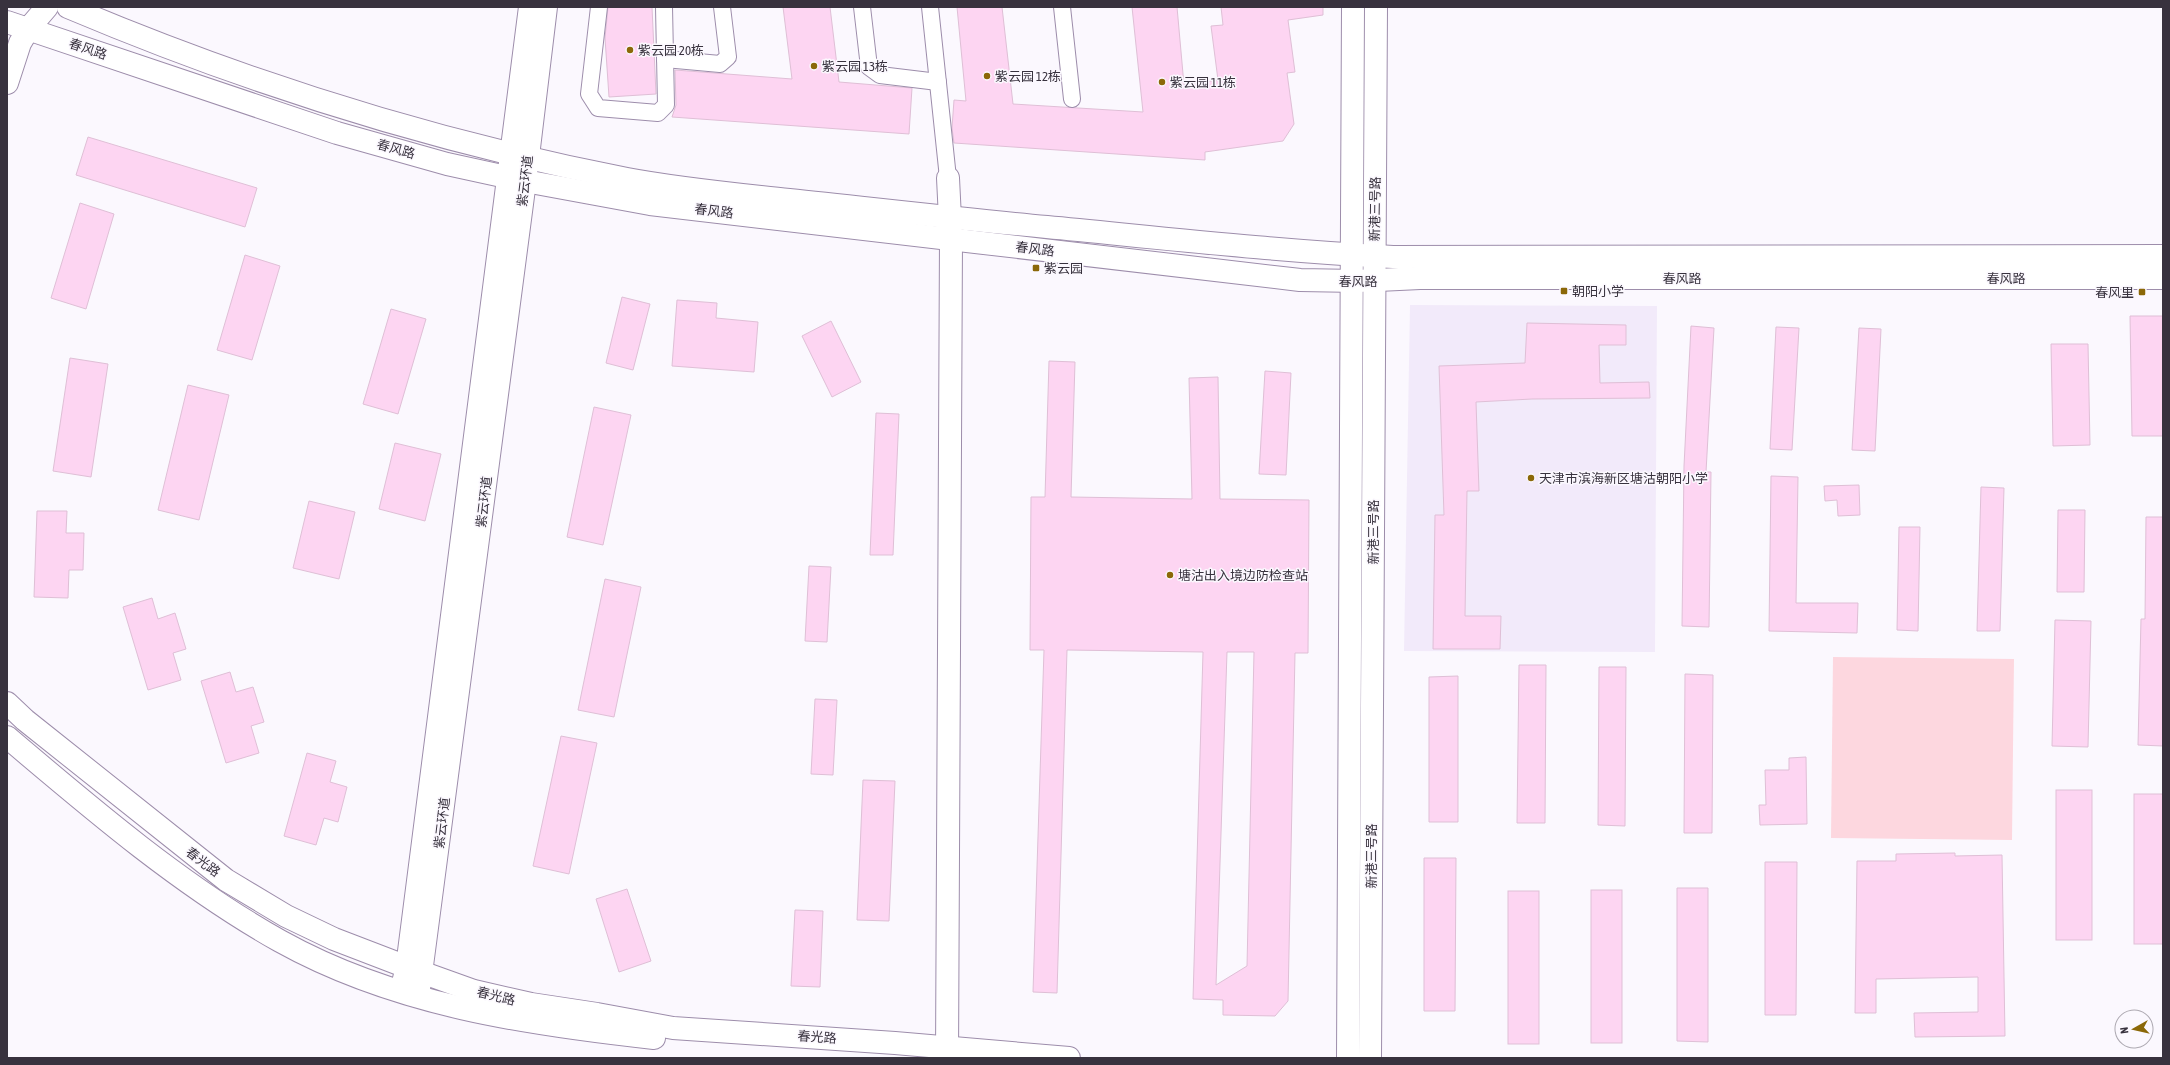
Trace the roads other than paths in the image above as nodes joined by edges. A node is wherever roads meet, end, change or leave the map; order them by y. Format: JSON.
{"nodes":[{"id":1,"x":16,"y":7,"type":"edge"},
{"id":2,"x":47,"y":7,"type":"edge"},
{"id":3,"x":68,"y":7,"type":"edge"},
{"id":4,"x":530,"y":7,"type":"edge"},
{"id":5,"x":546,"y":7,"type":"edge"},
{"id":6,"x":599,"y":7,"type":"edge"},
{"id":7,"x":664,"y":7,"type":"edge"},
{"id":8,"x":722,"y":7,"type":"edge"},
{"id":9,"x":862,"y":7,"type":"edge"},
{"id":10,"x":930,"y":7,"type":"edge"},
{"id":11,"x":1062,"y":7,"type":"edge"},
{"id":12,"x":1353,"y":7,"type":"edge"},
{"id":13,"x":1376,"y":7,"type":"edge"},
{"id":14,"x":84,"y":12,"type":"edge"},
{"id":15,"x":7,"y":15,"type":"edge"},
{"id":16,"x":7,"y":22,"type":"edge"},
{"id":17,"x":29,"y":28,"type":"junction"},
{"id":18,"x":665,"y":59,"type":"junction"},
{"id":19,"x":938,"y":82,"type":"junction"},
{"id":20,"x":7,"y":83,"type":"edge"},
{"id":21,"x":1072,"y":99,"type":"dead end"},
{"id":22,"x":525,"y":116,"type":"junction"},
{"id":23,"x":521,"y":165,"type":"junction"},
{"id":24,"x":559,"y":165,"type":"junction"},
{"id":25,"x":948,"y":178,"type":"joint"},
{"id":26,"x":1375,"y":212,"type":"junction"},
{"id":27,"x":949,"y":217,"type":"junction"},
{"id":28,"x":951,"y":239,"type":"junction"},
{"id":29,"x":2163,"y":256,"type":"edge"},
{"id":30,"x":1420,"y":257,"type":"junction"},
{"id":31,"x":1362,"y":269,"type":"junction"},
{"id":32,"x":2163,"y":278,"type":"edge"},
{"id":33,"x":1300,"y":280,"type":"junction"},
{"id":34,"x":1351,"y":337,"type":"junction"},
{"id":35,"x":7,"y":703,"type":"edge"},
{"id":36,"x":7,"y":737,"type":"edge"},
{"id":37,"x":414,"y":970,"type":"junction"},
{"id":38,"x":410,"y":994,"type":"junction"},
{"id":39,"x":947,"y":1053,"type":"edge"},
{"id":40,"x":901,"y":1058,"type":"edge"},
{"id":41,"x":1069,"y":1058,"type":"edge"},
{"id":42,"x":1348,"y":1058,"type":"edge"},
{"id":43,"x":1370,"y":1058,"type":"edge"}],
"edges":[{"from":1,"to":15,"type":"main road"},
{"from":2,"to":17,"type":"main road"},
{"from":3,"to":14,"type":"main road","name":"春风路"},
{"from":4,"to":22,"type":"main road","name":"紫云环道"},
{"from":5,"to":22,"type":"main road","name":"紫云环道"},
{"from":6,"to":18,"type":"street"},
{"from":7,"to":18,"type":"street"},
{"from":8,"to":18,"type":"street"},
{"from":9,"to":19,"type":"street"},
{"from":10,"to":19,"type":"street"},
{"from":11,"to":21,"type":"street"},
{"from":12,"to":31,"type":"main road","name":"新港三号路"},
{"from":13,"to":26,"type":"main road","name":"新港三号路"},
{"from":14,"to":23,"type":"main road","name":"春风路"},
{"from":16,"to":17,"type":"main road","name":"春风路"},
{"from":17,"to":20,"type":"main road"},
{"from":17,"to":23,"type":"main road","name":"春风路"},
{"from":19,"to":25,"type":"street"},
{"from":22,"to":23,"type":"main road","name":"紫云环道"},
{"from":22,"to":24,"type":"main road"},
{"from":23,"to":24,"type":"main road","name":"春风路"},
{"from":23,"to":28,"type":"main road","name":"春风路"},
{"from":23,"to":37,"type":"main road","name":"紫云环道"},
{"from":24,"to":27,"type":"main road","name":"春风路"},
{"from":25,"to":27,"type":"main road"},
{"from":26,"to":30,"type":"main road"},
{"from":26,"to":31,"type":"main road","name":"新港三号路"},
{"from":27,"to":28,"type":"main road"},
{"from":27,"to":31,"type":"main road","name":"春风路"},
{"from":28,"to":33,"type":"main road","name":"春风路"},
{"from":28,"to":39,"type":"main road"},
{"from":29,"to":30,"type":"main road","name":"春风路"},
{"from":30,"to":31,"type":"main road","name":"春风路"},
{"from":31,"to":32,"type":"main road","name":"春风路"},
{"from":31,"to":33,"type":"main road","name":"春风路"},
{"from":31,"to":34,"type":"main road","name":"新港三号路"},
{"from":31,"to":43,"type":"main road","name":"新港三号路"},
{"from":33,"to":34,"type":"main road"},
{"from":34,"to":42,"type":"main road","name":"新港三号路"},
{"from":35,"to":37,"type":"main road","name":"春光路"},
{"from":36,"to":38,"type":"main road","name":"春光路"},
{"from":37,"to":38,"type":"main road","name":"紫云环道"},
{"from":37,"to":39,"type":"main road","name":"春光路"},
{"from":38,"to":40,"type":"main road","name":"春光路"},
{"from":39,"to":41,"type":"main road","name":"春光路"}]}
